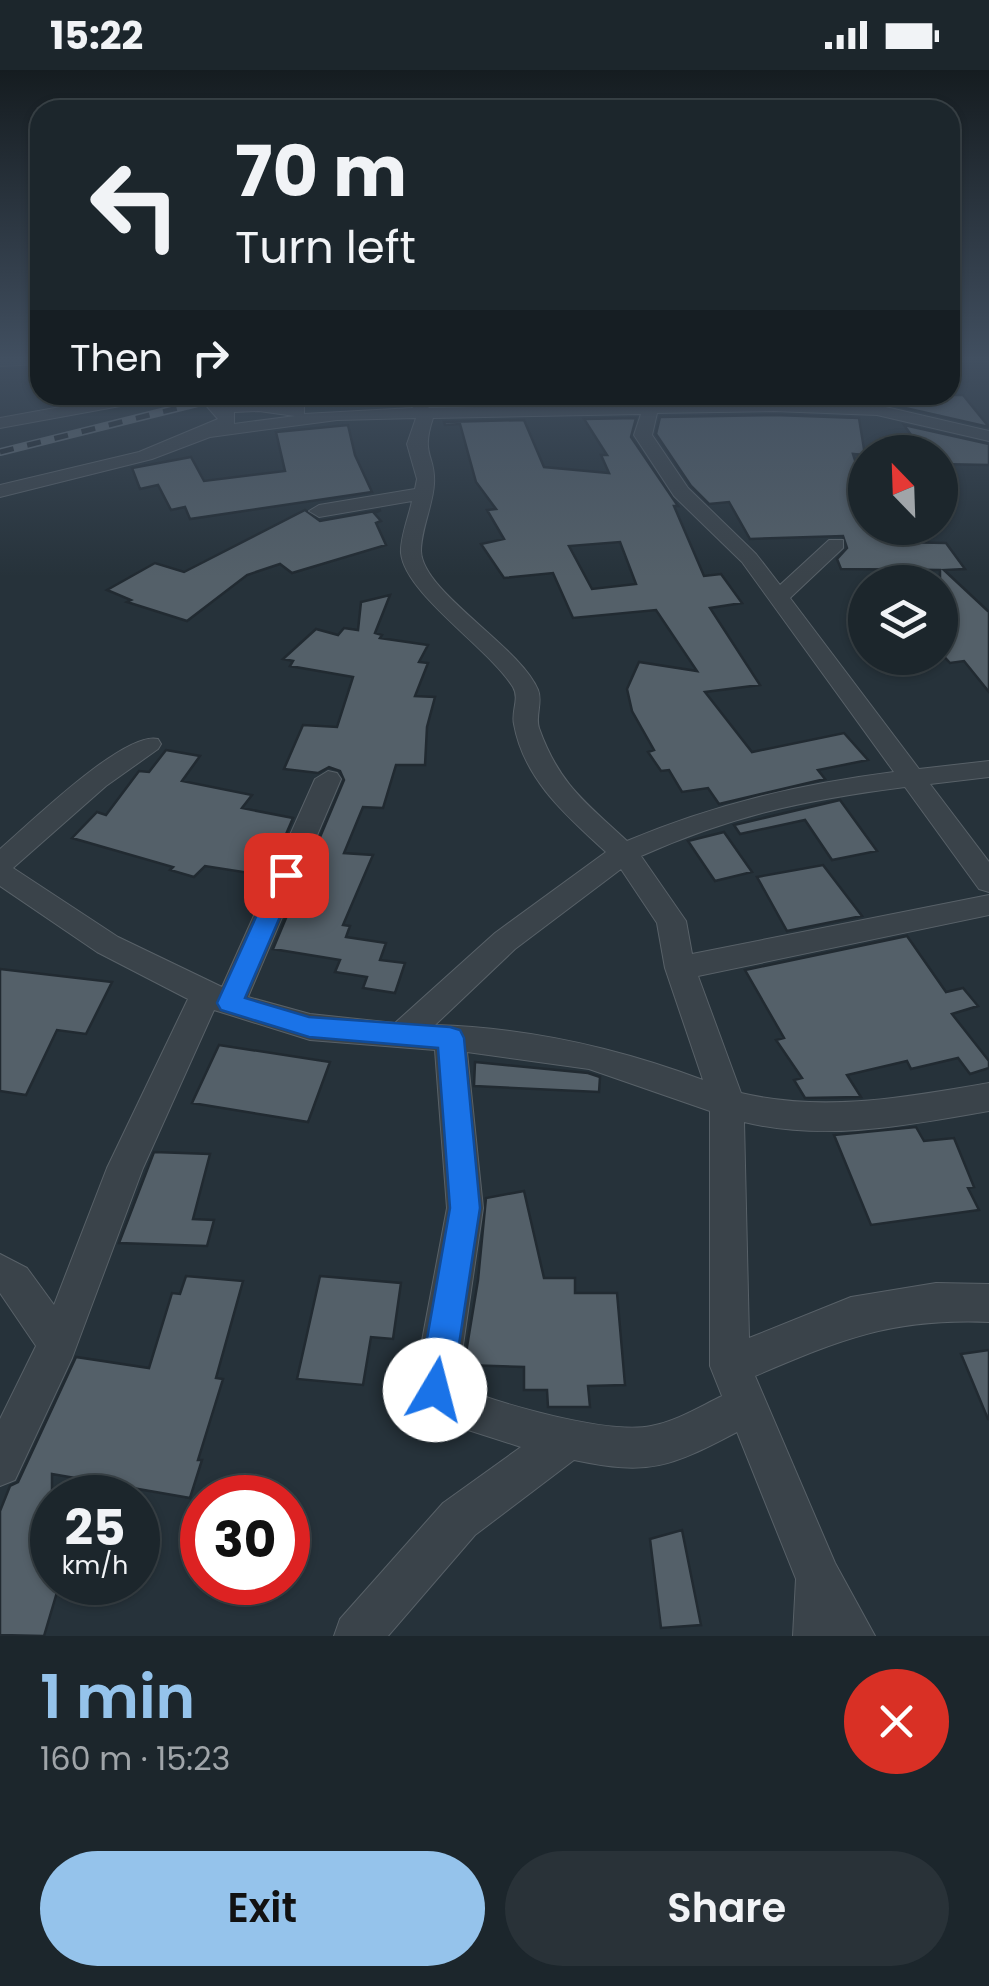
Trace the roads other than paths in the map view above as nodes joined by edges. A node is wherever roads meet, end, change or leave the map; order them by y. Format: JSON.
{"nodes":[{"id":1,"x":216,"y":431,"type":"edge"},
{"id":2,"x":420,"y":431,"type":"edge"},
{"id":3,"x":644,"y":431,"type":"edge"},
{"id":4,"x":209,"y":432,"type":"joint"},
{"id":5,"x":52,"y":476,"type":"junction"},
{"id":6,"x":0,"y":483,"type":"edge"},
{"id":7,"x":0,"y":491,"type":"edge"},
{"id":8,"x":425,"y":493,"type":"junction"},
{"id":9,"x":319,"y":511,"type":"dead end"},
{"id":10,"x":836,"y":544,"type":"dead end"},
{"id":11,"x":777,"y":599,"type":"junction"},
{"id":12,"x":149,"y":744,"type":"dead end"},
{"id":13,"x":989,"y":769,"type":"edge"},
{"id":14,"x":328,"y":778,"type":"dead end"},
{"id":15,"x":914,"y":778,"type":"junction"},
{"id":16,"x":624,"y":853,"type":"junction"},
{"id":17,"x":0,"y":864,"type":"edge"},
{"id":18,"x":0,"y":872,"type":"edge"},
{"id":19,"x":989,"y":882,"type":"edge"},
{"id":20,"x":989,"y":905,"type":"edge"},
{"id":21,"x":680,"y":968,"type":"junction"},
{"id":22,"x":218,"y":999,"type":"junction"},
{"id":23,"x":401,"y":1037,"type":"junction"},
{"id":24,"x":450,"y":1038,"type":"junction"},
{"id":25,"x":989,"y":1097,"type":"edge"},
{"id":26,"x":728,"y":1101,"type":"junction"},
{"id":27,"x":0,"y":1272,"type":"edge"},
{"id":28,"x":989,"y":1303,"type":"edge"},
{"id":29,"x":58,"y":1344,"type":"junction"},
{"id":30,"x":730,"y":1366,"type":"junction"},
{"id":31,"x":746,"y":1406,"type":"junction"},
{"id":32,"x":571,"y":1438,"type":"junction"},
{"id":33,"x":0,"y":1465,"type":"edge"},
{"id":34,"x":819,"y":1579,"type":"junction"},
{"id":35,"x":356,"y":1636,"type":"edge"},
{"id":36,"x":816,"y":1636,"type":"edge"},
{"id":37,"x":852,"y":1636,"type":"edge"}],
"edges":[{"from":1,"to":4,"type":"street"},
{"from":2,"to":8,"type":"street"},
{"from":3,"to":11,"type":"street"},
{"from":4,"to":5,"type":"street"},
{"from":5,"to":6,"type":"street"},
{"from":5,"to":7,"type":"street"},
{"from":8,"to":9,"type":"street"},
{"from":8,"to":16,"type":"street"},
{"from":10,"to":11,"type":"street"},
{"from":11,"to":15,"type":"street"},
{"from":12,"to":17,"type":"street"},
{"from":13,"to":15,"type":"street"},
{"from":14,"to":22,"type":"street"},
{"from":15,"to":16,"type":"street"},
{"from":15,"to":19,"type":"street"},
{"from":16,"to":21,"type":"street"},
{"from":16,"to":23,"type":"street"},
{"from":18,"to":22,"type":"street"},
{"from":20,"to":21,"type":"street"},
{"from":21,"to":26,"type":"street"},
{"from":22,"to":23,"type":"street"},
{"from":22,"to":29,"type":"street"},
{"from":23,"to":24,"type":"street"},
{"from":24,"to":26,"type":"street"},
{"from":24,"to":32,"type":"street"},
{"from":25,"to":26,"type":"street"},
{"from":26,"to":30,"type":"street"},
{"from":27,"to":29,"type":"street"},
{"from":28,"to":30,"type":"street"},
{"from":29,"to":33,"type":"street"},
{"from":30,"to":31,"type":"street"},
{"from":31,"to":32,"type":"street"},
{"from":31,"to":34,"type":"street"},
{"from":32,"to":35,"type":"street"},
{"from":34,"to":36,"type":"street"},
{"from":34,"to":37,"type":"street"}]}
